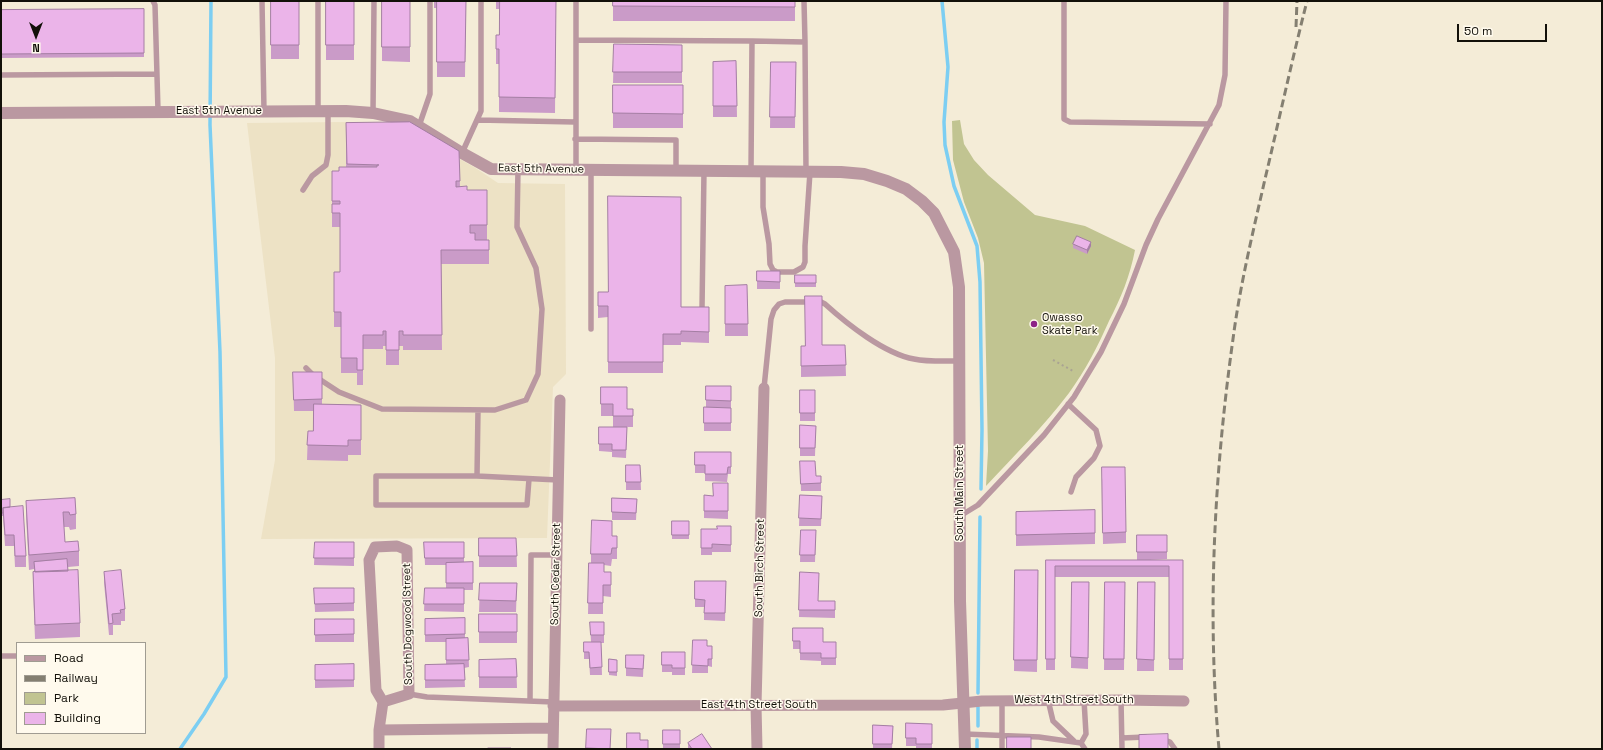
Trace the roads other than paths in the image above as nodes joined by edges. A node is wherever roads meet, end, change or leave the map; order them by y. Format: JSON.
{"nodes":[{"id":1,"x":153,"y":1,"type":"edge"},
{"id":2,"x":262,"y":1,"type":"edge"},
{"id":3,"x":318,"y":1,"type":"edge"},
{"id":4,"x":374,"y":1,"type":"edge"},
{"id":5,"x":430,"y":1,"type":"edge"},
{"id":6,"x":481,"y":1,"type":"edge"},
{"id":7,"x":576,"y":1,"type":"edge"},
{"id":8,"x":804,"y":1,"type":"edge"},
{"id":9,"x":1064,"y":1,"type":"edge"},
{"id":10,"x":1226,"y":1,"type":"edge"},
{"id":11,"x":576,"y":40,"type":"junction"},
{"id":12,"x":752,"y":41,"type":"junction"},
{"id":13,"x":805,"y":42,"type":"junction"},
{"id":14,"x":157,"y":74,"type":"junction"},
{"id":15,"x":1,"y":75,"type":"edge"},
{"id":16,"x":158,"y":111,"type":"junction"},
{"id":17,"x":264,"y":111,"type":"junction"},
{"id":18,"x":323,"y":111,"type":"junction"},
{"id":19,"x":1,"y":113,"type":"edge"},
{"id":20,"x":373,"y":113,"type":"junction"},
{"id":21,"x":477,"y":120,"type":"junction"},
{"id":22,"x":575,"y":122,"type":"junction"},
{"id":23,"x":1210,"y":124,"type":"junction"},
{"id":24,"x":419,"y":126,"type":"junction"},
{"id":25,"x":575,"y":139,"type":"junction"},
{"id":26,"x":462,"y":154,"type":"junction"},
{"id":27,"x":518,"y":169,"type":"junction"},
{"id":28,"x":576,"y":170,"type":"junction"},
{"id":29,"x":591,"y":170,"type":"junction"},
{"id":30,"x":676,"y":171,"type":"junction"},
{"id":31,"x":704,"y":171,"type":"junction"},
{"id":32,"x":757,"y":172,"type":"junction"},
{"id":33,"x":808,"y":172,"type":"junction"},
{"id":34,"x":303,"y":190,"type":"dead end"},
{"id":35,"x":948,"y":239,"type":"joint"},
{"id":36,"x":702,"y":308,"type":"edge"},
{"id":37,"x":591,"y":329,"type":"dead end"},
{"id":38,"x":960,"y":361,"type":"junction"},
{"id":39,"x":306,"y":368,"type":"dead end"},
{"id":40,"x":764,"y":388,"type":"joint"},
{"id":41,"x":560,"y":400,"type":"dead end"},
{"id":42,"x":1068,"y":404,"type":"junction"},
{"id":43,"x":478,"y":410,"type":"junction"},
{"id":44,"x":477,"y":476,"type":"junction"},
{"id":45,"x":529,"y":479,"type":"junction"},
{"id":46,"x":558,"y":480,"type":"junction"},
{"id":47,"x":1072,"y":492,"type":"dead end"},
{"id":48,"x":960,"y":516,"type":"junction"},
{"id":49,"x":556,"y":555,"type":"junction"},
{"id":50,"x":1,"y":656,"type":"edge"},
{"id":51,"x":16,"y":656,"type":"edge"},
{"id":52,"x":409,"y":694,"type":"junction"},
{"id":53,"x":1002,"y":700,"type":"junction"},
{"id":54,"x":1048,"y":700,"type":"junction"},
{"id":55,"x":1084,"y":700,"type":"junction"},
{"id":56,"x":1121,"y":700,"type":"junction"},
{"id":57,"x":530,"y":701,"type":"junction"},
{"id":58,"x":1184,"y":701,"type":"dead end"},
{"id":59,"x":383,"y":702,"type":"junction"},
{"id":60,"x":964,"y":703,"type":"junction"},
{"id":61,"x":553,"y":704,"type":"junction"},
{"id":62,"x":756,"y":705,"type":"junction"},
{"id":63,"x":553,"y":728,"type":"junction"},
{"id":64,"x":379,"y":730,"type":"junction"},
{"id":65,"x":965,"y":734,"type":"junction"},
{"id":66,"x":1002,"y":735,"type":"junction"},
{"id":67,"x":1122,"y":738,"type":"junction"},
{"id":68,"x":1074,"y":742,"type":"junction"},
{"id":69,"x":1081,"y":743,"type":"junction"},
{"id":70,"x":379,"y":749,"type":"edge"},
{"id":71,"x":553,"y":749,"type":"edge"},
{"id":72,"x":757,"y":749,"type":"edge"},
{"id":73,"x":965,"y":749,"type":"edge"},
{"id":74,"x":1002,"y":749,"type":"edge"},
{"id":75,"x":1085,"y":749,"type":"edge"},
{"id":76,"x":1122,"y":749,"type":"edge"},
{"id":77,"x":1175,"y":749,"type":"edge"}],
"edges":[{"from":1,"to":14,"type":"lane"},
{"from":2,"to":17,"type":"lane"},
{"from":3,"to":18,"type":"lane"},
{"from":4,"to":20,"type":"lane"},
{"from":5,"to":24,"type":"lane"},
{"from":6,"to":21,"type":"lane"},
{"from":7,"to":11,"type":"lane"},
{"from":8,"to":13,"type":"lane"},
{"from":9,"to":23,"type":"lane"},
{"from":10,"to":23,"type":"lane"},
{"from":11,"to":12,"type":"lane"},
{"from":11,"to":22,"type":"lane"},
{"from":12,"to":13,"type":"lane"},
{"from":12,"to":32,"type":"lane"},
{"from":13,"to":33,"type":"lane"},
{"from":14,"to":15,"type":"lane"},
{"from":14,"to":16,"type":"lane"},
{"from":16,"to":17,"type":"street","name":"East 5th Avenue"},
{"from":16,"to":19,"type":"street","name":"East 5th Avenue"},
{"from":17,"to":18,"type":"street","name":"East 5th Avenue"},
{"from":18,"to":20,"type":"street","name":"East 5th Avenue"},
{"from":18,"to":34,"type":"lane"},
{"from":20,"to":24,"type":"street","name":"East 5th Avenue"},
{"from":21,"to":22,"type":"lane"},
{"from":21,"to":26,"type":"lane"},
{"from":22,"to":25,"type":"lane"},
{"from":23,"to":42,"type":"lane"},
{"from":24,"to":26,"type":"street","name":"East 5th Avenue"},
{"from":25,"to":28,"type":"lane"},
{"from":25,"to":30,"type":"lane"},
{"from":26,"to":27,"type":"street","name":"East 5th Avenue"},
{"from":27,"to":28,"type":"street","name":"East 5th Avenue"},
{"from":27,"to":43,"type":"lane"},
{"from":28,"to":29,"type":"street","name":"East 5th Avenue"},
{"from":29,"to":30,"type":"street","name":"East 5th Avenue"},
{"from":29,"to":37,"type":"lane"},
{"from":30,"to":31,"type":"street","name":"East 5th Avenue"},
{"from":31,"to":32,"type":"street","name":"East 5th Avenue"},
{"from":31,"to":36,"type":"lane"},
{"from":32,"to":33,"type":"street","name":"East 5th Avenue"},
{"from":32,"to":33,"type":"lane"},
{"from":33,"to":35,"type":"street","name":"East 5th Avenue"},
{"from":35,"to":38,"type":"street","name":"South Main Street"},
{"from":38,"to":40,"type":"lane"},
{"from":38,"to":48,"type":"street","name":"South Main Street"},
{"from":39,"to":43,"type":"lane"},
{"from":40,"to":62,"type":"street","name":"South Birch Street"},
{"from":41,"to":46,"type":"street","name":"South Cedar Street"},
{"from":42,"to":47,"type":"lane"},
{"from":42,"to":48,"type":"lane"},
{"from":43,"to":44,"type":"lane"},
{"from":44,"to":45,"type":"lane"},
{"from":44,"to":45,"type":"lane"},
{"from":45,"to":46,"type":"lane"},
{"from":46,"to":49,"type":"street","name":"South Cedar Street"},
{"from":48,"to":60,"type":"street","name":"South Main Street"},
{"from":49,"to":57,"type":"lane"},
{"from":49,"to":61,"type":"street","name":"South Cedar Street"},
{"from":50,"to":51,"type":"lane"},
{"from":52,"to":57,"type":"lane"},
{"from":52,"to":59,"type":"street","name":"South Dogwood Street"},
{"from":52,"to":59,"type":"street","name":"South Dogwood Street"},
{"from":53,"to":54,"type":"street","name":"West 4th Street South"},
{"from":53,"to":60,"type":"street","name":"West 4th Street South"},
{"from":53,"to":66,"type":"lane"},
{"from":54,"to":55,"type":"street","name":"West 4th Street South"},
{"from":54,"to":68,"type":"lane"},
{"from":55,"to":56,"type":"street","name":"West 4th Street South"},
{"from":55,"to":69,"type":"lane"},
{"from":56,"to":58,"type":"street","name":"West 4th Street South"},
{"from":56,"to":67,"type":"lane"},
{"from":57,"to":61,"type":"lane"},
{"from":59,"to":64,"type":"street"},
{"from":60,"to":62,"type":"street","name":"East 4th Street South"},
{"from":60,"to":65,"type":"street","name":"South Main Street"},
{"from":61,"to":62,"type":"street","name":"East 4th Street South"},
{"from":61,"to":63,"type":"street","name":"South Cedar Street"},
{"from":62,"to":72,"type":"street","name":"South Birch Street"},
{"from":63,"to":64,"type":"street"},
{"from":63,"to":71,"type":"street","name":"South Cedar Street"},
{"from":64,"to":70,"type":"street"},
{"from":65,"to":66,"type":"lane"},
{"from":65,"to":73,"type":"street","name":"South Main Street"},
{"from":66,"to":68,"type":"lane"},
{"from":66,"to":74,"type":"lane"},
{"from":67,"to":76,"type":"lane"},
{"from":67,"to":77,"type":"lane"},
{"from":68,"to":69,"type":"lane"},
{"from":69,"to":75,"type":"lane"}]}
